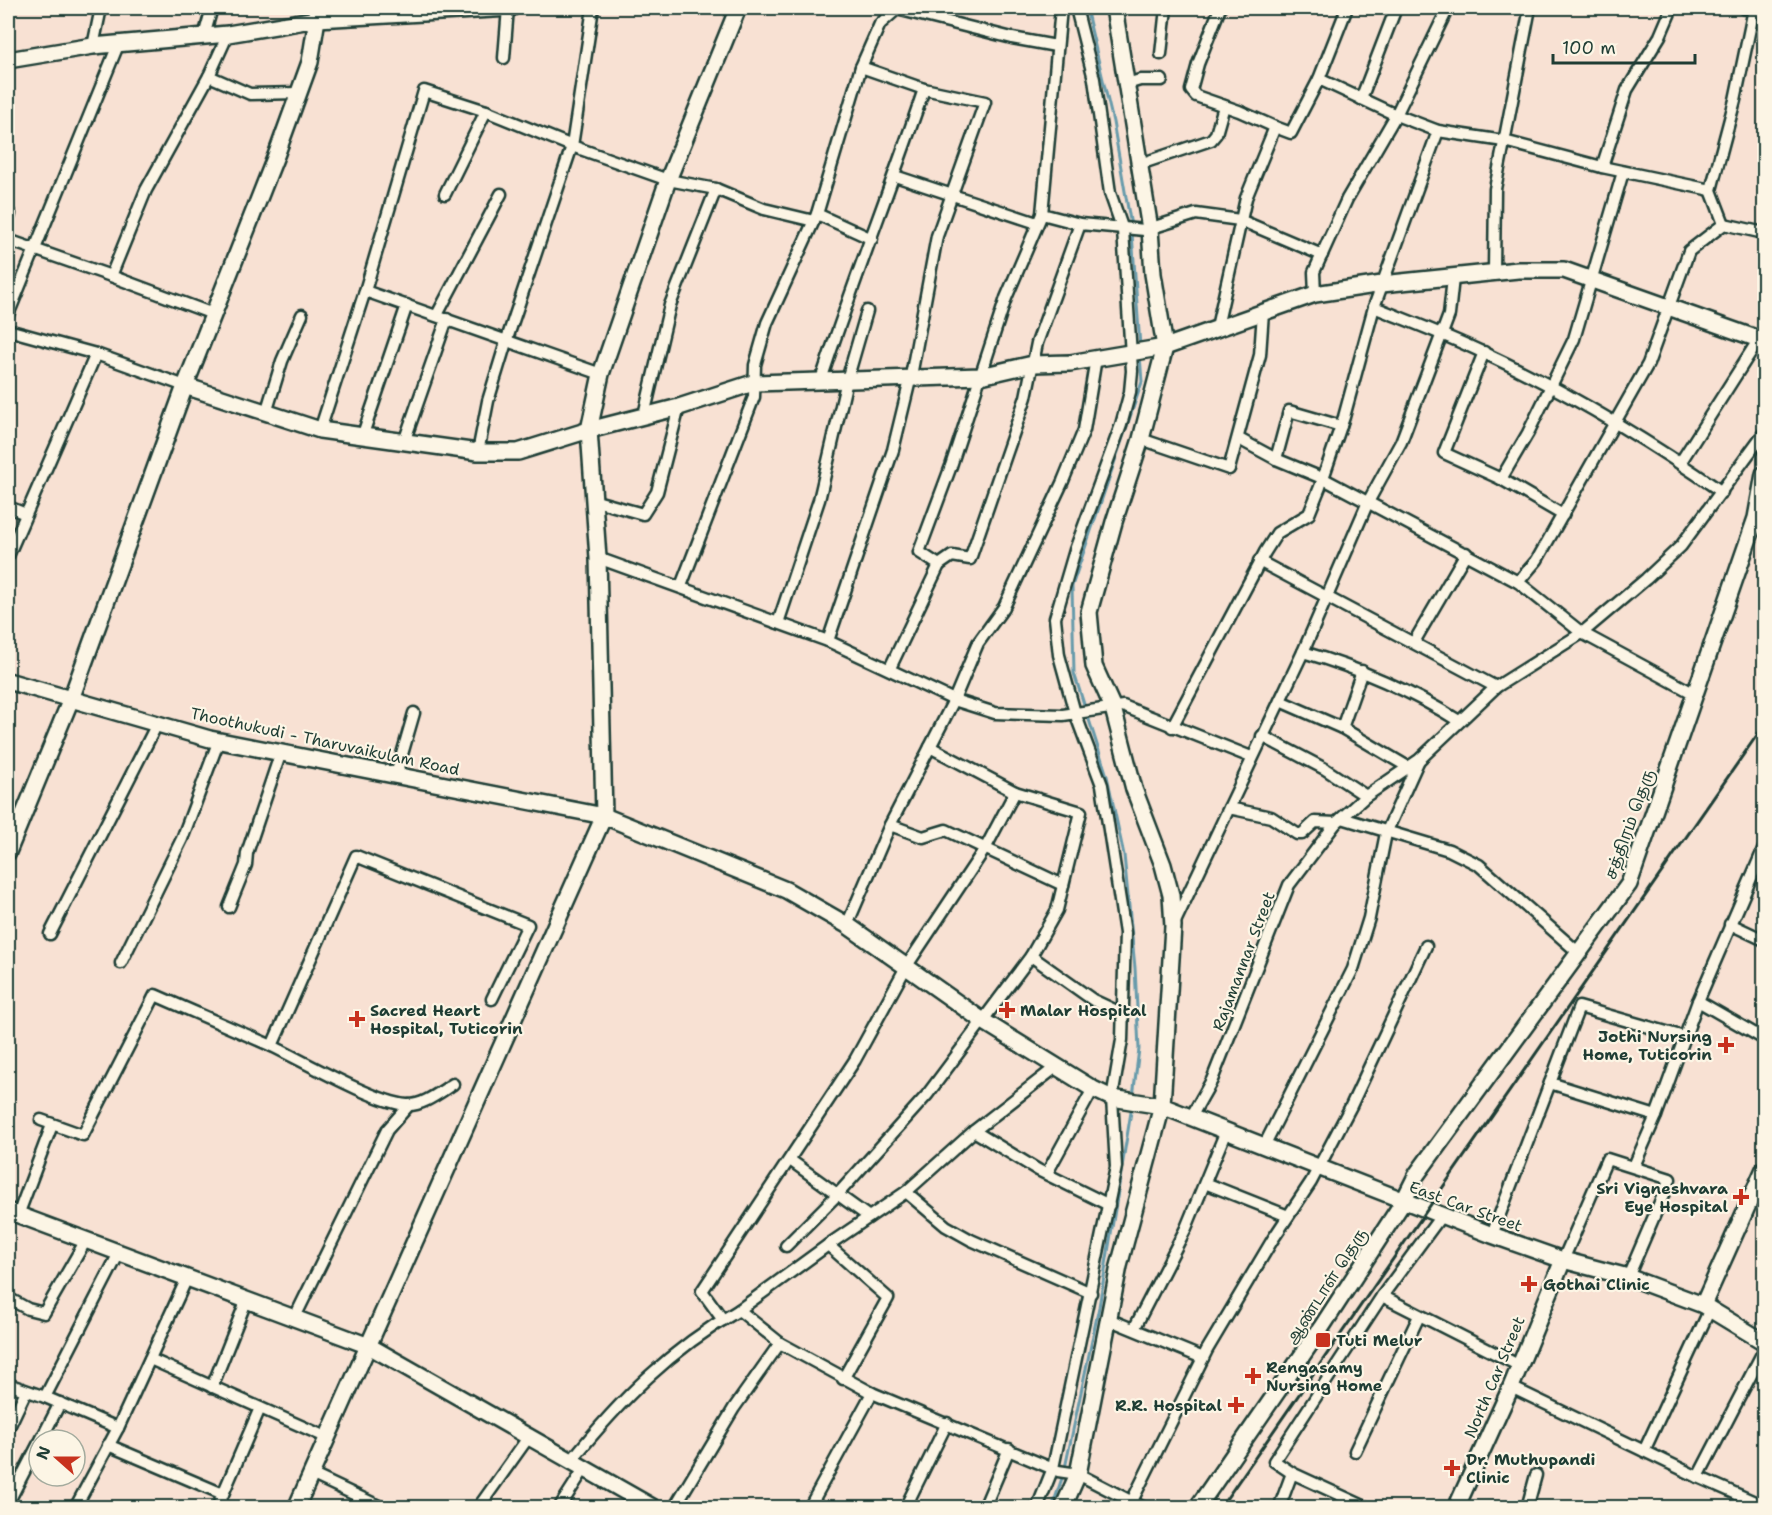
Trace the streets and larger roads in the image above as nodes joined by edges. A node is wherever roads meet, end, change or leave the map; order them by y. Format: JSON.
{"nodes":[{"id":1,"x":101,"y":8,"type":"edge"},
{"id":2,"x":212,"y":8,"type":"edge"},
{"id":3,"x":509,"y":8,"type":"edge"},
{"id":4,"x":592,"y":8,"type":"edge"},
{"id":5,"x":738,"y":8,"type":"edge"},
{"id":6,"x":897,"y":8,"type":"edge"},
{"id":7,"x":1061,"y":8,"type":"edge"},
{"id":8,"x":1076,"y":8,"type":"edge"},
{"id":9,"x":1114,"y":8,"type":"edge"},
{"id":10,"x":1166,"y":8,"type":"edge"},
{"id":11,"x":1220,"y":8,"type":"edge"},
{"id":12,"x":1347,"y":8,"type":"edge"},
{"id":13,"x":1396,"y":8,"type":"edge"},
{"id":14,"x":1448,"y":8,"type":"edge"},
{"id":15,"x":1530,"y":8,"type":"edge"},
{"id":16,"x":1672,"y":8,"type":"edge"},
{"id":17,"x":1754,"y":9,"type":"edge"},
{"id":18,"x":440,"y":10,"type":"edge"},
{"id":19,"x":381,"y":12,"type":"edge"},
{"id":20,"x":316,"y":13,"type":"edge"},
{"id":21,"x":228,"y":34,"type":"junction"},
{"id":22,"x":204,"y":36,"type":"junction"},
{"id":23,"x":118,"y":45,"type":"junction"},
{"id":24,"x":93,"y":46,"type":"junction"},
{"id":25,"x":1056,"y":46,"type":"junction"},
{"id":26,"x":1161,"y":54,"type":"dead end"},
{"id":27,"x":504,"y":58,"type":"dead end"},
{"id":28,"x":8,"y":60,"type":"edge"},
{"id":29,"x":861,"y":67,"type":"junction"},
{"id":30,"x":209,"y":76,"type":"junction"},
{"id":31,"x":1319,"y":79,"type":"junction"},
{"id":32,"x":1162,"y":80,"type":"dead end"},
{"id":33,"x":1126,"y":84,"type":"junction"},
{"id":34,"x":924,"y":89,"type":"junction"},
{"id":35,"x":299,"y":93,"type":"junction"},
{"id":36,"x":1361,"y":99,"type":"junction"},
{"id":37,"x":1224,"y":106,"type":"junction"},
{"id":38,"x":486,"y":111,"type":"junction"},
{"id":39,"x":1396,"y":115,"type":"junction"},
{"id":40,"x":1275,"y":127,"type":"junction"},
{"id":41,"x":1438,"y":131,"type":"junction"},
{"id":42,"x":1504,"y":141,"type":"junction"},
{"id":43,"x":572,"y":146,"type":"junction"},
{"id":44,"x":1140,"y":164,"type":"junction"},
{"id":45,"x":1602,"y":167,"type":"junction"},
{"id":46,"x":1623,"y":172,"type":"junction"},
{"id":47,"x":895,"y":176,"type":"junction"},
{"id":48,"x":668,"y":180,"type":"junction"},
{"id":49,"x":716,"y":189,"type":"junction"},
{"id":50,"x":1711,"y":190,"type":"junction"},
{"id":51,"x":445,"y":194,"type":"dead end"},
{"id":52,"x":501,"y":194,"type":"dead end"},
{"id":53,"x":953,"y":197,"type":"junction"},
{"id":54,"x":816,"y":218,"type":"junction"},
{"id":55,"x":1039,"y":219,"type":"junction"},
{"id":56,"x":1240,"y":220,"type":"junction"},
{"id":57,"x":1080,"y":224,"type":"junction"},
{"id":58,"x":1725,"y":224,"type":"junction"},
{"id":59,"x":1126,"y":230,"type":"junction"},
{"id":60,"x":1148,"y":230,"type":"junction"},
{"id":61,"x":1764,"y":233,"type":"edge"},
{"id":62,"x":872,"y":238,"type":"junction"},
{"id":63,"x":8,"y":240,"type":"edge"},
{"id":64,"x":35,"y":251,"type":"junction"},
{"id":65,"x":1322,"y":255,"type":"junction"},
{"id":66,"x":1494,"y":271,"type":"junction"},
{"id":67,"x":111,"y":276,"type":"junction"},
{"id":68,"x":1453,"y":278,"type":"junction"},
{"id":69,"x":1590,"y":278,"type":"junction"},
{"id":70,"x":1382,"y":284,"type":"junction"},
{"id":71,"x":365,"y":291,"type":"junction"},
{"id":72,"x":1315,"y":294,"type":"junction"},
{"id":73,"x":407,"y":305,"type":"junction"},
{"id":74,"x":1374,"y":307,"type":"junction"},
{"id":75,"x":1667,"y":308,"type":"junction"},
{"id":76,"x":867,"y":311,"type":"dead end"},
{"id":77,"x":1263,"y":312,"type":"junction"},
{"id":78,"x":213,"y":314,"type":"junction"},
{"id":79,"x":8,"y":315,"type":"edge"},
{"id":80,"x":302,"y":315,"type":"dead end"},
{"id":81,"x":442,"y":317,"type":"junction"},
{"id":82,"x":1217,"y":327,"type":"junction"},
{"id":83,"x":8,"y":330,"type":"edge"},
{"id":84,"x":1442,"y":335,"type":"junction"},
{"id":85,"x":507,"y":339,"type":"junction"},
{"id":86,"x":1762,"y":340,"type":"edge"},
{"id":87,"x":1163,"y":347,"type":"junction"},
{"id":88,"x":1133,"y":351,"type":"junction"},
{"id":89,"x":1484,"y":352,"type":"junction"},
{"id":90,"x":96,"y":354,"type":"junction"},
{"id":91,"x":1096,"y":358,"type":"junction"},
{"id":92,"x":1033,"y":364,"type":"junction"},
{"id":93,"x":601,"y":374,"type":"junction"},
{"id":94,"x":911,"y":376,"type":"junction"},
{"id":95,"x":981,"y":376,"type":"junction"},
{"id":96,"x":822,"y":380,"type":"junction"},
{"id":97,"x":847,"y":380,"type":"junction"},
{"id":98,"x":753,"y":383,"type":"junction"},
{"id":99,"x":185,"y":386,"type":"junction"},
{"id":100,"x":1552,"y":387,"type":"junction"},
{"id":101,"x":679,"y":408,"type":"junction"},
{"id":102,"x":266,"y":413,"type":"junction"},
{"id":103,"x":644,"y":415,"type":"junction"},
{"id":104,"x":1616,"y":423,"type":"junction"},
{"id":105,"x":1341,"y":426,"type":"junction"},
{"id":106,"x":320,"y":430,"type":"junction"},
{"id":107,"x":589,"y":430,"type":"junction"},
{"id":108,"x":1764,"y":433,"type":"edge"},
{"id":109,"x":362,"y":437,"type":"junction"},
{"id":110,"x":1141,"y":439,"type":"junction"},
{"id":111,"x":1239,"y":439,"type":"junction"},
{"id":112,"x":404,"y":442,"type":"junction"},
{"id":113,"x":478,"y":452,"type":"junction"},
{"id":114,"x":1276,"y":459,"type":"junction"},
{"id":115,"x":1680,"y":463,"type":"junction"},
{"id":116,"x":1764,"y":474,"type":"edge"},
{"id":117,"x":1322,"y":478,"type":"junction"},
{"id":118,"x":1501,"y":479,"type":"junction"},
{"id":119,"x":1722,"y":492,"type":"junction"},
{"id":120,"x":596,"y":501,"type":"junction"},
{"id":121,"x":1368,"y":502,"type":"junction"},
{"id":122,"x":8,"y":507,"type":"edge"},
{"id":123,"x":26,"y":514,"type":"junction"},
{"id":124,"x":1563,"y":515,"type":"junction"},
{"id":125,"x":1466,"y":553,"type":"junction"},
{"id":126,"x":8,"y":556,"type":"edge"},
{"id":127,"x":598,"y":558,"type":"junction"},
{"id":128,"x":1259,"y":561,"type":"junction"},
{"id":129,"x":939,"y":565,"type":"junction"},
{"id":130,"x":1518,"y":582,"type":"junction"},
{"id":131,"x":681,"y":586,"type":"junction"},
{"id":132,"x":1328,"y":596,"type":"junction"},
{"id":133,"x":778,"y":622,"type":"junction"},
{"id":134,"x":1582,"y":633,"type":"junction"},
{"id":135,"x":828,"y":641,"type":"junction"},
{"id":136,"x":1414,"y":642,"type":"junction"},
{"id":137,"x":1303,"y":652,"type":"junction"},
{"id":138,"x":890,"y":668,"type":"junction"},
{"id":139,"x":1362,"y":671,"type":"junction"},
{"id":140,"x":8,"y":681,"type":"edge"},
{"id":141,"x":1496,"y":687,"type":"junction"},
{"id":142,"x":1693,"y":693,"type":"junction"},
{"id":143,"x":71,"y":699,"type":"junction"},
{"id":144,"x":954,"y":700,"type":"junction"},
{"id":145,"x":1280,"y":701,"type":"junction"},
{"id":146,"x":1109,"y":708,"type":"junction"},
{"id":147,"x":1078,"y":712,"type":"junction"},
{"id":148,"x":414,"y":713,"type":"dead end"},
{"id":149,"x":1458,"y":721,"type":"junction"},
{"id":150,"x":157,"y":724,"type":"junction"},
{"id":151,"x":1172,"y":727,"type":"junction"},
{"id":152,"x":1342,"y":728,"type":"junction"},
{"id":153,"x":1262,"y":736,"type":"junction"},
{"id":154,"x":219,"y":740,"type":"junction"},
{"id":155,"x":930,"y":747,"type":"junction"},
{"id":156,"x":281,"y":753,"type":"junction"},
{"id":157,"x":1251,"y":757,"type":"junction"},
{"id":158,"x":1419,"y":760,"type":"junction"},
{"id":159,"x":1408,"y":767,"type":"junction"},
{"id":160,"x":396,"y":775,"type":"junction"},
{"id":161,"x":1016,"y":792,"type":"junction"},
{"id":162,"x":1365,"y":796,"type":"junction"},
{"id":163,"x":1229,"y":808,"type":"junction"},
{"id":164,"x":604,"y":816,"type":"junction"},
{"id":165,"x":1339,"y":820,"type":"junction"},
{"id":166,"x":890,"y":825,"type":"junction"},
{"id":167,"x":1386,"y":833,"type":"junction"},
{"id":168,"x":986,"y":847,"type":"junction"},
{"id":169,"x":1764,"y":848,"type":"edge"},
{"id":170,"x":8,"y":852,"type":"edge"},
{"id":171,"x":1760,"y":873,"type":"edge"},
{"id":172,"x":1063,"y":885,"type":"junction"},
{"id":173,"x":229,"y":907,"type":"dead end"},
{"id":174,"x":1730,"y":924,"type":"junction"},
{"id":175,"x":847,"y":925,"type":"junction"},
{"id":176,"x":1173,"y":926,"type":"junction"},
{"id":177,"x":50,"y":934,"type":"dead end"},
{"id":178,"x":1764,"y":940,"type":"edge"},
{"id":179,"x":1426,"y":946,"type":"dead end"},
{"id":180,"x":1580,"y":954,"type":"junction"},
{"id":181,"x":1031,"y":956,"type":"junction"},
{"id":182,"x":121,"y":963,"type":"dead end"},
{"id":183,"x":906,"y":967,"type":"junction"},
{"id":184,"x":492,"y":999,"type":"dead end"},
{"id":185,"x":1698,"y":1001,"type":"junction"},
{"id":186,"x":1123,"y":1014,"type":"junction"},
{"id":187,"x":983,"y":1022,"type":"junction"},
{"id":188,"x":1684,"y":1037,"type":"junction"},
{"id":189,"x":1764,"y":1039,"type":"edge"},
{"id":190,"x":272,"y":1046,"type":"junction"},
{"id":191,"x":1056,"y":1067,"type":"junction"},
{"id":192,"x":1550,"y":1083,"type":"junction"},
{"id":193,"x":453,"y":1084,"type":"dead end"},
{"id":194,"x":1093,"y":1089,"type":"junction"},
{"id":195,"x":1116,"y":1099,"type":"junction"},
{"id":196,"x":409,"y":1105,"type":"junction"},
{"id":197,"x":1158,"y":1105,"type":"junction"},
{"id":198,"x":1656,"y":1116,"type":"junction"},
{"id":199,"x":1191,"y":1117,"type":"junction"},
{"id":200,"x":40,"y":1120,"type":"dead end"},
{"id":201,"x":52,"y":1125,"type":"junction"},
{"id":202,"x":974,"y":1131,"type":"junction"},
{"id":203,"x":1226,"y":1131,"type":"junction"},
{"id":204,"x":1264,"y":1146,"type":"junction"},
{"id":205,"x":790,"y":1160,"type":"junction"},
{"id":206,"x":1634,"y":1167,"type":"junction"},
{"id":207,"x":1318,"y":1168,"type":"junction"},
{"id":208,"x":1047,"y":1173,"type":"junction"},
{"id":209,"x":1763,"y":1177,"type":"edge"},
{"id":210,"x":1205,"y":1183,"type":"junction"},
{"id":211,"x":906,"y":1192,"type":"junction"},
{"id":212,"x":838,"y":1194,"type":"junction"},
{"id":213,"x":1403,"y":1202,"type":"junction"},
{"id":214,"x":1109,"y":1205,"type":"junction"},
{"id":215,"x":13,"y":1213,"type":"edge"},
{"id":216,"x":1288,"y":1216,"type":"junction"},
{"id":217,"x":1441,"y":1216,"type":"junction"},
{"id":218,"x":869,"y":1217,"type":"junction"},
{"id":219,"x":1492,"y":1235,"type":"junction"},
{"id":220,"x":86,"y":1240,"type":"junction"},
{"id":221,"x":828,"y":1245,"type":"junction"},
{"id":222,"x":786,"y":1246,"type":"dead end"},
{"id":223,"x":119,"y":1252,"type":"junction"},
{"id":224,"x":1563,"y":1260,"type":"junction"},
{"id":225,"x":1628,"y":1277,"type":"junction"},
{"id":226,"x":187,"y":1278,"type":"junction"},
{"id":227,"x":1091,"y":1293,"type":"junction"},
{"id":228,"x":1382,"y":1296,"type":"junction"},
{"id":229,"x":8,"y":1298,"type":"edge"},
{"id":230,"x":247,"y":1299,"type":"junction"},
{"id":231,"x":1707,"y":1307,"type":"junction"},
{"id":232,"x":740,"y":1310,"type":"junction"},
{"id":233,"x":1419,"y":1316,"type":"junction"},
{"id":234,"x":295,"y":1317,"type":"junction"},
{"id":235,"x":1108,"y":1319,"type":"junction"},
{"id":236,"x":723,"y":1320,"type":"junction"},
{"id":237,"x":1134,"y":1329,"type":"junction"},
{"id":238,"x":1764,"y":1342,"type":"edge"},
{"id":239,"x":780,"y":1343,"type":"junction"},
{"id":240,"x":369,"y":1346,"type":"junction"},
{"id":241,"x":1764,"y":1350,"type":"edge"},
{"id":242,"x":1203,"y":1358,"type":"junction"},
{"id":243,"x":150,"y":1359,"type":"junction"},
{"id":244,"x":1520,"y":1366,"type":"junction"},
{"id":245,"x":843,"y":1379,"type":"junction"},
{"id":246,"x":8,"y":1384,"type":"edge"},
{"id":247,"x":212,"y":1387,"type":"junction"},
{"id":248,"x":1511,"y":1387,"type":"junction"},
{"id":249,"x":26,"y":1391,"type":"junction"},
{"id":250,"x":872,"y":1393,"type":"junction"},
{"id":251,"x":45,"y":1396,"type":"junction"},
{"id":252,"x":60,"y":1403,"type":"junction"},
{"id":253,"x":260,"y":1408,"type":"junction"},
{"id":254,"x":947,"y":1423,"type":"junction"},
{"id":255,"x":47,"y":1428,"type":"edge"},
{"id":256,"x":118,"y":1428,"type":"junction"},
{"id":257,"x":8,"y":1429,"type":"edge"},
{"id":258,"x":530,"y":1435,"type":"junction"},
{"id":259,"x":328,"y":1438,"type":"junction"},
{"id":260,"x":108,"y":1446,"type":"junction"},
{"id":261,"x":1009,"y":1449,"type":"junction"},
{"id":262,"x":1355,"y":1451,"type":"dead end"},
{"id":263,"x":1644,"y":1451,"type":"junction"},
{"id":264,"x":578,"y":1465,"type":"junction"},
{"id":265,"x":27,"y":1467,"type":"edge"},
{"id":266,"x":1055,"y":1469,"type":"junction"},
{"id":267,"x":1075,"y":1473,"type":"junction"},
{"id":268,"x":1292,"y":1473,"type":"junction"},
{"id":269,"x":311,"y":1474,"type":"junction"},
{"id":270,"x":1536,"y":1475,"type":"dead end"},
{"id":271,"x":1698,"y":1477,"type":"junction"},
{"id":272,"x":223,"y":1494,"type":"junction"},
{"id":273,"x":1132,"y":1501,"type":"junction"},
{"id":274,"x":8,"y":1503,"type":"edge"},
{"id":275,"x":645,"y":1506,"type":"edge"},
{"id":276,"x":1764,"y":1506,"type":"edge"},
{"id":277,"x":75,"y":1508,"type":"edge"},
{"id":278,"x":217,"y":1508,"type":"edge"},
{"id":279,"x":296,"y":1508,"type":"edge"},
{"id":280,"x":384,"y":1508,"type":"edge"},
{"id":281,"x":478,"y":1508,"type":"edge"},
{"id":282,"x":559,"y":1508,"type":"edge"},
{"id":283,"x":674,"y":1508,"type":"edge"},
{"id":284,"x":810,"y":1508,"type":"edge"},
{"id":285,"x":905,"y":1508,"type":"edge"},
{"id":286,"x":984,"y":1508,"type":"edge"},
{"id":287,"x":1037,"y":1508,"type":"edge"},
{"id":288,"x":1064,"y":1508,"type":"edge"},
{"id":289,"x":1144,"y":1508,"type":"edge"},
{"id":290,"x":1197,"y":1508,"type":"edge"},
{"id":291,"x":1279,"y":1508,"type":"edge"},
{"id":292,"x":1368,"y":1508,"type":"edge"},
{"id":293,"x":1456,"y":1508,"type":"edge"},
{"id":294,"x":1527,"y":1508,"type":"edge"}],
"edges":[{"from":1,"to":24,"type":"street"},
{"from":2,"to":22,"type":"street"},
{"from":3,"to":18,"type":"street"},
{"from":3,"to":27,"type":"street"},
{"from":4,"to":43,"type":"street"},
{"from":5,"to":48,"type":"street"},
{"from":6,"to":25,"type":"street"},
{"from":6,"to":29,"type":"street"},
{"from":7,"to":25,"type":"street"},
{"from":8,"to":59,"type":"street"},
{"from":9,"to":33,"type":"street"},
{"from":10,"to":26,"type":"street"},
{"from":11,"to":37,"type":"street"},
{"from":12,"to":31,"type":"street"},
{"from":13,"to":36,"type":"street"},
{"from":14,"to":39,"type":"street"},
{"from":15,"to":42,"type":"street"},
{"from":16,"to":45,"type":"street"},
{"from":17,"to":50,"type":"street"},
{"from":18,"to":19,"type":"street"},
{"from":19,"to":20,"type":"street"},
{"from":20,"to":21,"type":"street"},
{"from":20,"to":35,"type":"street"},
{"from":21,"to":22,"type":"street"},
{"from":21,"to":30,"type":"street"},
{"from":22,"to":23,"type":"street"},
{"from":23,"to":24,"type":"street"},
{"from":23,"to":64,"type":"street"},
{"from":24,"to":28,"type":"street"},
{"from":25,"to":55,"type":"street"},
{"from":29,"to":34,"type":"street"},
{"from":29,"to":54,"type":"street"},
{"from":30,"to":35,"type":"street"},
{"from":30,"to":67,"type":"street"},
{"from":31,"to":36,"type":"street"},
{"from":31,"to":40,"type":"street"},
{"from":32,"to":33,"type":"street"},
{"from":33,"to":44,"type":"street"},
{"from":34,"to":47,"type":"street"},
{"from":34,"to":53,"type":"street"},
{"from":35,"to":78,"type":"street"},
{"from":36,"to":39,"type":"street"},
{"from":37,"to":40,"type":"street"},
{"from":37,"to":44,"type":"street"},
{"from":38,"to":43,"type":"street"},
{"from":38,"to":51,"type":"street"},
{"from":38,"to":71,"type":"street"},
{"from":39,"to":41,"type":"street"},
{"from":39,"to":65,"type":"street"},
{"from":40,"to":56,"type":"street"},
{"from":41,"to":42,"type":"street"},
{"from":41,"to":70,"type":"street"},
{"from":42,"to":45,"type":"street"},
{"from":42,"to":66,"type":"street"},
{"from":43,"to":48,"type":"street"},
{"from":43,"to":85,"type":"street"},
{"from":44,"to":60,"type":"street"},
{"from":45,"to":46,"type":"street"},
{"from":46,"to":50,"type":"street"},
{"from":46,"to":69,"type":"street"},
{"from":47,"to":53,"type":"street"},
{"from":47,"to":62,"type":"street"},
{"from":48,"to":49,"type":"street"},
{"from":48,"to":93,"type":"street"},
{"from":49,"to":54,"type":"street"},
{"from":49,"to":103,"type":"street"},
{"from":50,"to":58,"type":"street"},
{"from":52,"to":81,"type":"street"},
{"from":53,"to":55,"type":"street"},
{"from":53,"to":94,"type":"street"},
{"from":54,"to":62,"type":"street"},
{"from":54,"to":98,"type":"street"},
{"from":55,"to":57,"type":"street"},
{"from":55,"to":95,"type":"street"},
{"from":56,"to":60,"type":"street"},
{"from":56,"to":65,"type":"street"},
{"from":56,"to":82,"type":"street"},
{"from":57,"to":59,"type":"street"},
{"from":57,"to":92,"type":"street"},
{"from":58,"to":61,"type":"street"},
{"from":58,"to":75,"type":"street"},
{"from":59,"to":60,"type":"street"},
{"from":59,"to":88,"type":"street"},
{"from":60,"to":87,"type":"street"},
{"from":62,"to":96,"type":"street"},
{"from":63,"to":64,"type":"street"},
{"from":64,"to":67,"type":"street"},
{"from":64,"to":79,"type":"street"},
{"from":65,"to":72,"type":"street"},
{"from":66,"to":68,"type":"street"},
{"from":66,"to":69,"type":"street"},
{"from":67,"to":78,"type":"street"},
{"from":68,"to":70,"type":"street"},
{"from":68,"to":84,"type":"street"},
{"from":69,"to":75,"type":"street"},
{"from":69,"to":100,"type":"street"},
{"from":70,"to":72,"type":"street"},
{"from":70,"to":74,"type":"street"},
{"from":71,"to":73,"type":"street"},
{"from":71,"to":106,"type":"street"},
{"from":72,"to":77,"type":"street"},
{"from":73,"to":81,"type":"street"},
{"from":73,"to":109,"type":"street"},
{"from":74,"to":84,"type":"street"},
{"from":74,"to":105,"type":"street"},
{"from":75,"to":86,"type":"street"},
{"from":75,"to":104,"type":"street"},
{"from":76,"to":97,"type":"street"},
{"from":77,"to":82,"type":"street"},
{"from":77,"to":111,"type":"street"},
{"from":78,"to":99,"type":"street"},
{"from":80,"to":102,"type":"street"},
{"from":81,"to":85,"type":"street"},
{"from":81,"to":112,"type":"street"},
{"from":82,"to":87,"type":"street"},
{"from":83,"to":90,"type":"street"},
{"from":84,"to":89,"type":"street"},
{"from":84,"to":121,"type":"street"},
{"from":85,"to":93,"type":"street"},
{"from":85,"to":113,"type":"street"},
{"from":86,"to":115,"type":"street"},
{"from":87,"to":88,"type":"street"},
{"from":87,"to":110,"type":"street"},
{"from":88,"to":91,"type":"street"},
{"from":88,"to":147,"type":"street"},
{"from":89,"to":100,"type":"street"},
{"from":89,"to":118,"type":"street"},
{"from":90,"to":99,"type":"street"},
{"from":90,"to":123,"type":"street"},
{"from":91,"to":92,"type":"street"},
{"from":91,"to":144,"type":"street"},
{"from":92,"to":95,"type":"street"},
{"from":92,"to":129,"type":"street"},
{"from":93,"to":107,"type":"street"},
{"from":94,"to":95,"type":"street"},
{"from":94,"to":97,"type":"street"},
{"from":94,"to":135,"type":"street"},
{"from":95,"to":129,"type":"street"},
{"from":96,"to":97,"type":"street"},
{"from":96,"to":98,"type":"street"},
{"from":97,"to":133,"type":"street"},
{"from":98,"to":101,"type":"street"},
{"from":98,"to":131,"type":"street"},
{"from":99,"to":102,"type":"street"},
{"from":99,"to":143,"type":"street"},
{"from":100,"to":104,"type":"street"},
{"from":100,"to":118,"type":"street"},
{"from":101,"to":103,"type":"street"},
{"from":101,"to":120,"type":"street"},
{"from":102,"to":106,"type":"street"},
{"from":103,"to":107,"type":"street"},
{"from":104,"to":115,"type":"street"},
{"from":104,"to":124,"type":"street"},
{"from":105,"to":114,"type":"street"},
{"from":105,"to":117,"type":"street"},
{"from":106,"to":109,"type":"street"},
{"from":107,"to":113,"type":"street"},
{"from":107,"to":120,"type":"street"},
{"from":108,"to":119,"type":"street"},
{"from":109,"to":112,"type":"street"},
{"from":110,"to":111,"type":"street"},
{"from":110,"to":146,"type":"street"},
{"from":111,"to":114,"type":"street"},
{"from":112,"to":113,"type":"street"},
{"from":114,"to":117,"type":"street"},
{"from":115,"to":119,"type":"street"},
{"from":116,"to":142,"type":"street","name":"சத்திரம் தெரு"},
{"from":117,"to":121,"type":"street"},
{"from":117,"to":128,"type":"street"},
{"from":118,"to":124,"type":"street"},
{"from":119,"to":134,"type":"street"},
{"from":120,"to":127,"type":"street"},
{"from":121,"to":125,"type":"street"},
{"from":121,"to":132,"type":"street"},
{"from":122,"to":123,"type":"street"},
{"from":123,"to":126,"type":"street"},
{"from":124,"to":130,"type":"street"},
{"from":125,"to":130,"type":"street"},
{"from":125,"to":136,"type":"street"},
{"from":127,"to":131,"type":"street"},
{"from":127,"to":164,"type":"street"},
{"from":128,"to":132,"type":"street"},
{"from":128,"to":151,"type":"street"},
{"from":129,"to":138,"type":"street"},
{"from":130,"to":134,"type":"street"},
{"from":131,"to":133,"type":"street"},
{"from":132,"to":136,"type":"street"},
{"from":132,"to":137,"type":"street"},
{"from":133,"to":135,"type":"street"},
{"from":134,"to":141,"type":"street"},
{"from":134,"to":142,"type":"street"},
{"from":135,"to":138,"type":"street"},
{"from":136,"to":141,"type":"street"},
{"from":137,"to":139,"type":"street"},
{"from":137,"to":145,"type":"street"},
{"from":138,"to":144,"type":"street"},
{"from":139,"to":149,"type":"street"},
{"from":139,"to":152,"type":"street"},
{"from":140,"to":143,"type":"street","name":"Thoothukudi - Tharuvaikulam Road"},
{"from":141,"to":149,"type":"street"},
{"from":142,"to":180,"type":"street","name":"சத்திரம் தெரு"},
{"from":143,"to":150,"type":"street","name":"Thoothukudi - Tharuvaikulam Road"},
{"from":143,"to":170,"type":"street"},
{"from":144,"to":147,"type":"street"},
{"from":144,"to":155,"type":"street"},
{"from":145,"to":152,"type":"street"},
{"from":145,"to":153,"type":"street"},
{"from":146,"to":147,"type":"street"},
{"from":146,"to":151,"type":"street"},
{"from":146,"to":176,"type":"street"},
{"from":147,"to":186,"type":"street"},
{"from":148,"to":160,"type":"street"},
{"from":149,"to":158,"type":"street"},
{"from":150,"to":154,"type":"street","name":"Thoothukudi - Tharuvaikulam Road"},
{"from":150,"to":177,"type":"street"},
{"from":151,"to":157,"type":"street"},
{"from":152,"to":159,"type":"street"},
{"from":153,"to":157,"type":"street"},
{"from":153,"to":162,"type":"street"},
{"from":154,"to":156,"type":"street","name":"Thoothukudi - Tharuvaikulam Road"},
{"from":154,"to":182,"type":"street"},
{"from":155,"to":161,"type":"street"},
{"from":155,"to":166,"type":"street"},
{"from":156,"to":160,"type":"street","name":"Thoothukudi - Tharuvaikulam Road"},
{"from":156,"to":173,"type":"street"},
{"from":157,"to":163,"type":"street"},
{"from":158,"to":159,"type":"street","name":"Rajamannar Street"},
{"from":158,"to":167,"type":"street"},
{"from":159,"to":162,"type":"street","name":"Rajamannar Street"},
{"from":160,"to":164,"type":"street","name":"Thoothukudi - Tharuvaikulam Road"},
{"from":161,"to":168,"type":"street"},
{"from":161,"to":172,"type":"street"},
{"from":162,"to":165,"type":"street","name":"Rajamannar Street"},
{"from":163,"to":165,"type":"street"},
{"from":163,"to":176,"type":"street"},
{"from":164,"to":175,"type":"street","name":"Thoothukudi - Tharuvaikulam Road"},
{"from":164,"to":240,"type":"street"},
{"from":165,"to":167,"type":"street"},
{"from":165,"to":199,"type":"street","name":"Rajamannar Street"},
{"from":166,"to":168,"type":"street"},
{"from":166,"to":175,"type":"street"},
{"from":167,"to":180,"type":"street"},
{"from":167,"to":204,"type":"street"},
{"from":168,"to":172,"type":"street"},
{"from":168,"to":183,"type":"street"},
{"from":169,"to":171,"type":"street"},
{"from":171,"to":174,"type":"street"},
{"from":172,"to":181,"type":"street"},
{"from":174,"to":178,"type":"street"},
{"from":174,"to":185,"type":"street"},
{"from":175,"to":183,"type":"street","name":"Thoothukudi - Tharuvaikulam Road"},
{"from":176,"to":197,"type":"street"},
{"from":179,"to":207,"type":"street"},
{"from":180,"to":213,"type":"street","name":"சத்திரம் தெரு"},
{"from":181,"to":186,"type":"street"},
{"from":181,"to":187,"type":"street"},
{"from":183,"to":187,"type":"street","name":"East Car Street"},
{"from":183,"to":205,"type":"street"},
{"from":184,"to":190,"type":"street"},
{"from":185,"to":188,"type":"street"},
{"from":185,"to":189,"type":"street"},
{"from":186,"to":195,"type":"street"},
{"from":187,"to":191,"type":"street","name":"East Car Street"},
{"from":187,"to":212,"type":"street"},
{"from":188,"to":192,"type":"street"},
{"from":188,"to":198,"type":"street"},
{"from":190,"to":196,"type":"street"},
{"from":190,"to":201,"type":"street"},
{"from":191,"to":194,"type":"street","name":"East Car Street"},
{"from":191,"to":202,"type":"street"},
{"from":192,"to":198,"type":"street"},
{"from":192,"to":219,"type":"street"},
{"from":193,"to":196,"type":"street"},
{"from":194,"to":195,"type":"street","name":"East Car Street"},
{"from":194,"to":208,"type":"street"},
{"from":195,"to":197,"type":"street","name":"East Car Street"},
{"from":195,"to":214,"type":"street"},
{"from":196,"to":234,"type":"street"},
{"from":197,"to":199,"type":"street","name":"East Car Street"},
{"from":197,"to":235,"type":"street"},
{"from":198,"to":206,"type":"street"},
{"from":199,"to":203,"type":"street","name":"East Car Street"},
{"from":200,"to":201,"type":"street"},
{"from":201,"to":215,"type":"street"},
{"from":202,"to":208,"type":"street"},
{"from":202,"to":211,"type":"street"},
{"from":203,"to":204,"type":"street","name":"East Car Street"},
{"from":203,"to":210,"type":"street"},
{"from":204,"to":207,"type":"street","name":"East Car Street"},
{"from":205,"to":212,"type":"street"},
{"from":205,"to":236,"type":"street"},
{"from":206,"to":224,"type":"street"},
{"from":206,"to":225,"type":"street"},
{"from":207,"to":213,"type":"street","name":"East Car Street"},
{"from":207,"to":216,"type":"street"},
{"from":208,"to":214,"type":"street"},
{"from":209,"to":231,"type":"street"},
{"from":210,"to":216,"type":"street"},
{"from":210,"to":237,"type":"street"},
{"from":211,"to":218,"type":"street"},
{"from":211,"to":227,"type":"street"},
{"from":212,"to":218,"type":"street"},
{"from":212,"to":222,"type":"street"},
{"from":213,"to":217,"type":"street","name":"East Car Street"},
{"from":213,"to":290,"type":"street","name":"ஆண்டாள் தெரு"},
{"from":214,"to":227,"type":"street"},
{"from":215,"to":220,"type":"street"},
{"from":216,"to":242,"type":"street"},
{"from":217,"to":219,"type":"street","name":"East Car Street"},
{"from":217,"to":228,"type":"street"},
{"from":218,"to":221,"type":"street"},
{"from":219,"to":224,"type":"street","name":"East Car Street"},
{"from":220,"to":223,"type":"street"},
{"from":220,"to":229,"type":"street"},
{"from":221,"to":232,"type":"street"},
{"from":221,"to":245,"type":"street"},
{"from":223,"to":226,"type":"street"},
{"from":223,"to":251,"type":"street"},
{"from":224,"to":225,"type":"street","name":"East Car Street"},
{"from":224,"to":244,"type":"street","name":"North Car Street"},
{"from":225,"to":231,"type":"street","name":"East Car Street"},
{"from":226,"to":230,"type":"street"},
{"from":226,"to":243,"type":"street"},
{"from":227,"to":266,"type":"street"},
{"from":228,"to":233,"type":"street"},
{"from":228,"to":268,"type":"street"},
{"from":230,"to":234,"type":"street"},
{"from":230,"to":247,"type":"street"},
{"from":231,"to":238,"type":"street","name":"East Car Street"},
{"from":231,"to":263,"type":"street"},
{"from":232,"to":236,"type":"street"},
{"from":232,"to":239,"type":"street"},
{"from":233,"to":244,"type":"street"},
{"from":233,"to":262,"type":"street"},
{"from":234,"to":240,"type":"street"},
{"from":235,"to":237,"type":"street"},
{"from":235,"to":267,"type":"street"},
{"from":236,"to":264,"type":"street"},
{"from":237,"to":242,"type":"street"},
{"from":239,"to":245,"type":"street"},
{"from":239,"to":283,"type":"street"},
{"from":240,"to":258,"type":"street"},
{"from":240,"to":259,"type":"street"},
{"from":241,"to":271,"type":"street"},
{"from":242,"to":273,"type":"street"},
{"from":243,"to":247,"type":"street"},
{"from":243,"to":256,"type":"street"},
{"from":244,"to":248,"type":"street","name":"North Car Street"},
{"from":245,"to":250,"type":"street"},
{"from":246,"to":249,"type":"street"},
{"from":247,"to":253,"type":"street"},
{"from":248,"to":263,"type":"street"},
{"from":248,"to":293,"type":"street","name":"North Car Street"},
{"from":249,"to":251,"type":"street"},
{"from":249,"to":257,"type":"street"},
{"from":250,"to":254,"type":"street"},
{"from":250,"to":284,"type":"street"},
{"from":251,"to":252,"type":"street"},
{"from":252,"to":255,"type":"street"},
{"from":252,"to":256,"type":"street"},
{"from":253,"to":259,"type":"street"},
{"from":253,"to":272,"type":"street"},
{"from":254,"to":261,"type":"street"},
{"from":254,"to":285,"type":"street"},
{"from":256,"to":260,"type":"street"},
{"from":258,"to":264,"type":"street"},
{"from":258,"to":281,"type":"street"},
{"from":259,"to":269,"type":"street"},
{"from":260,"to":272,"type":"street"},
{"from":260,"to":277,"type":"street"},
{"from":261,"to":266,"type":"street"},
{"from":261,"to":286,"type":"street"},
{"from":263,"to":271,"type":"street"},
{"from":264,"to":275,"type":"street"},
{"from":264,"to":282,"type":"street"},
{"from":265,"to":274,"type":"street"},
{"from":266,"to":267,"type":"street"},
{"from":266,"to":287,"type":"street"},
{"from":267,"to":273,"type":"street"},
{"from":267,"to":288,"type":"street"},
{"from":268,"to":291,"type":"street"},
{"from":268,"to":292,"type":"street"},
{"from":269,"to":279,"type":"street"},
{"from":269,"to":280,"type":"street"},
{"from":270,"to":294,"type":"street"},
{"from":271,"to":276,"type":"street"},
{"from":272,"to":278,"type":"street"},
{"from":273,"to":289,"type":"street"}]}
